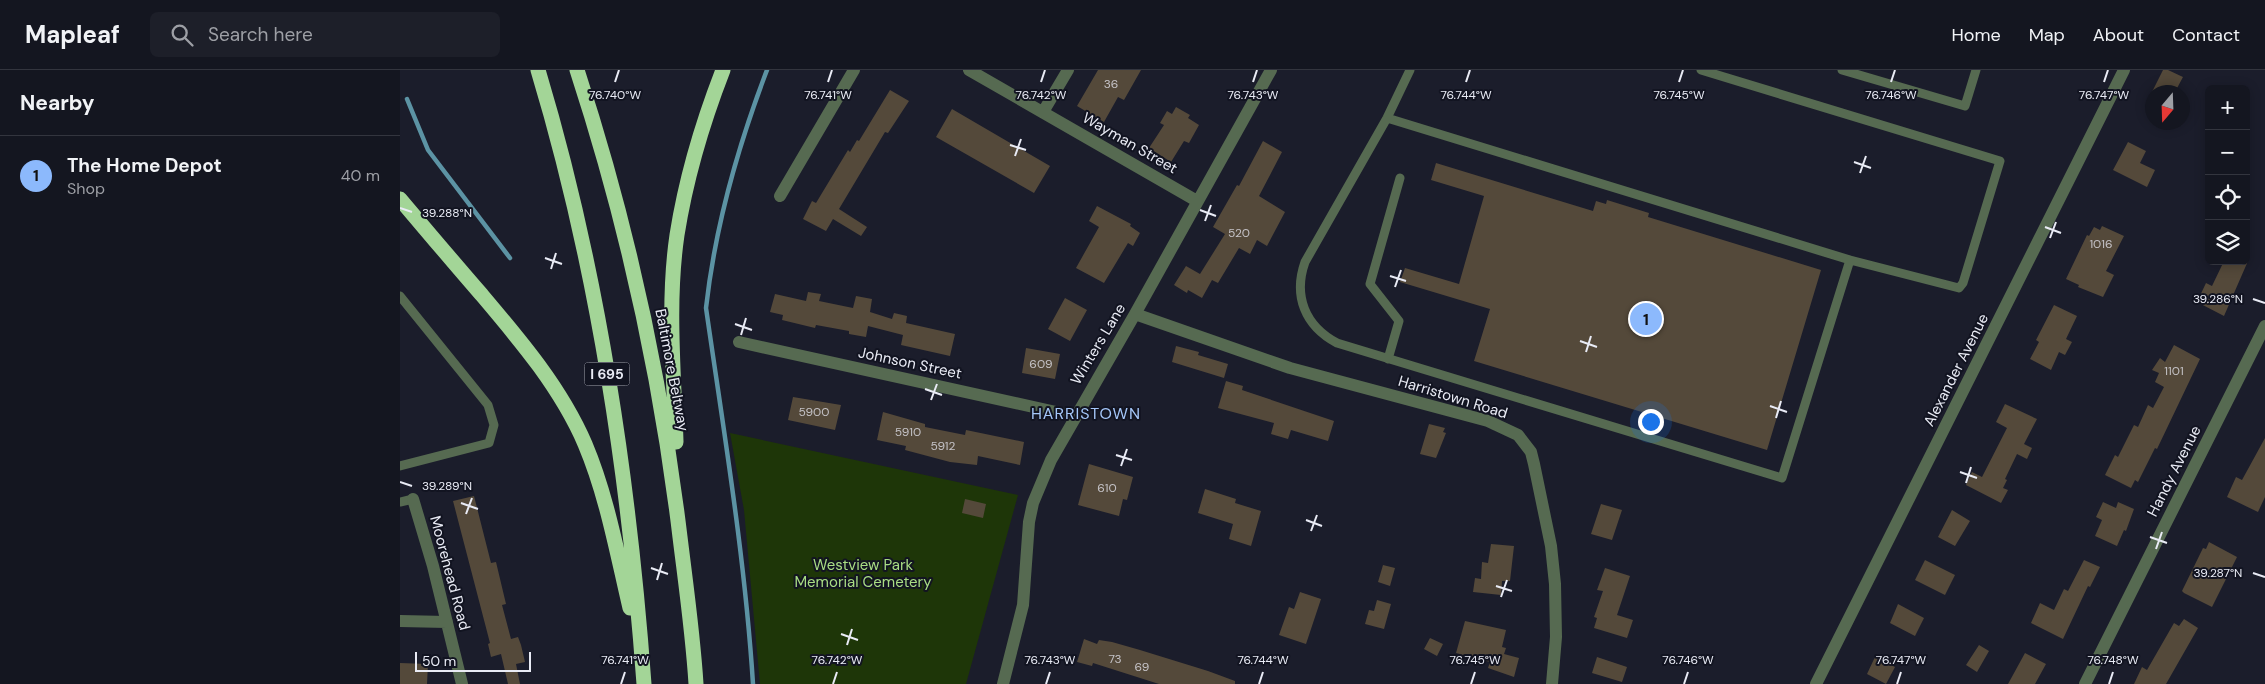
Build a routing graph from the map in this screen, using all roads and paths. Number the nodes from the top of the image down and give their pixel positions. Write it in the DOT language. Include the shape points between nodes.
graph roads {
  1 [pos="538,70"];
  2 [pos="576,70"];
  3 [pos="723,70"];
  4 [pos="854,70"];
  5 [pos="968,70"];
  6 [pos="1068,70"];
  7 [pos="1271,70"];
  8 [pos="1410,70"];
  9 [pos="1701,70"];
  10 [pos="1842,70"];
  11 [pos="1976,70"];
  12 [pos="2124,70"];
  13 [pos="1043,112"];
  14 [pos="1386,118"];
  15 [pos="1400,178"];
  16 [pos="780,196"];
  17 [pos="400,199"];
  18 [pos="1197,201"];
  19 [pos="1850,260"];
  20 [pos="400,296"];
  21 [pos="1135,314"];
  22 [pos="2265,326"];
  23 [pos="739,342"];
  24 [pos="1388,359"];
  25 [pos="1074,416"];
  26 [pos="400,466"];
  27 [pos="413,499"];
  28 [pos="400,502"];
  29 [pos="678,516"];
  30 [pos="400,621"];
  31 [pos="447,622"];
  32 [pos="642,664"];
  33 [pos="462,684"];
  34 [pos="644,684"];
  35 [pos="696,684"];
  36 [pos="1003,684"];
  37 [pos="1552,684"];
  38 [pos="1816,684"];
  39 [pos="2085,684"];
  1 -- 32 [label="highway, I 695" via="578,216 599,328 630,521"];
  2 -- 29 [label="highway, Baltimore Beltway" via="617,203 646,321"];
  3 -- 29 [label="highway" via="695,152 677,236 673,324"];
  4 -- 16 [label="street"];
  5 -- 13 [label="street, Wayman Street"];
  6 -- 13 [label="street"];
  7 -- 18 [label="street, Winters Lane"];
  8 -- 14 [label="lane"];
  9 -- 19 [label="lane" via="2000,161 1959,288"];
  10 -- 11 [label="lane" via="1965,106"];
  12 -- 38 [label="street, Alexander Avenue"];
  13 -- 18 [label="street, Wayman Street"];
  14 -- 19 [label="lane"];
  14 -- 24 [label="lane" via="1305,262 1299,290 1309,319 1327,338"];
  15 -- 24 [label="lane" via="1370,284 1399,321"];
  17 -- 32 [label="highway" via="535,360 584,443 614,538"];
  18 -- 21 [label="street, Winters Lane"];
  19 -- 24 [label="lane" via="1782,478"];
  20 -- 26 [label="lane" via="488,406 494,425 489,443"];
  21 -- 25 [label="street, Winters Lane"];
  21 -- 37 [label="street, Harristown Road" via="1290,368 1488,422 1518,435 1531,452 1551,546 1556,628"];
  22 -- 39 [label="street, Handy Avenue"];
  23 -- 25 [label="street, Johnson Street"];
  25 -- 36 [label="street, Winters Lane" via="1033,504 1026,542 1023,605"];
  27 -- 28 [label="lane"];
  27 -- 31 [label="street, Moorehead Road"];
  29 -- 35 [label="highway, Baltimore Beltway"];
  30 -- 31 [label="street"];
  31 -- 33 [label="street, Moorehead Road"];
  32 -- 34 [label="highway, I 695"];
}
